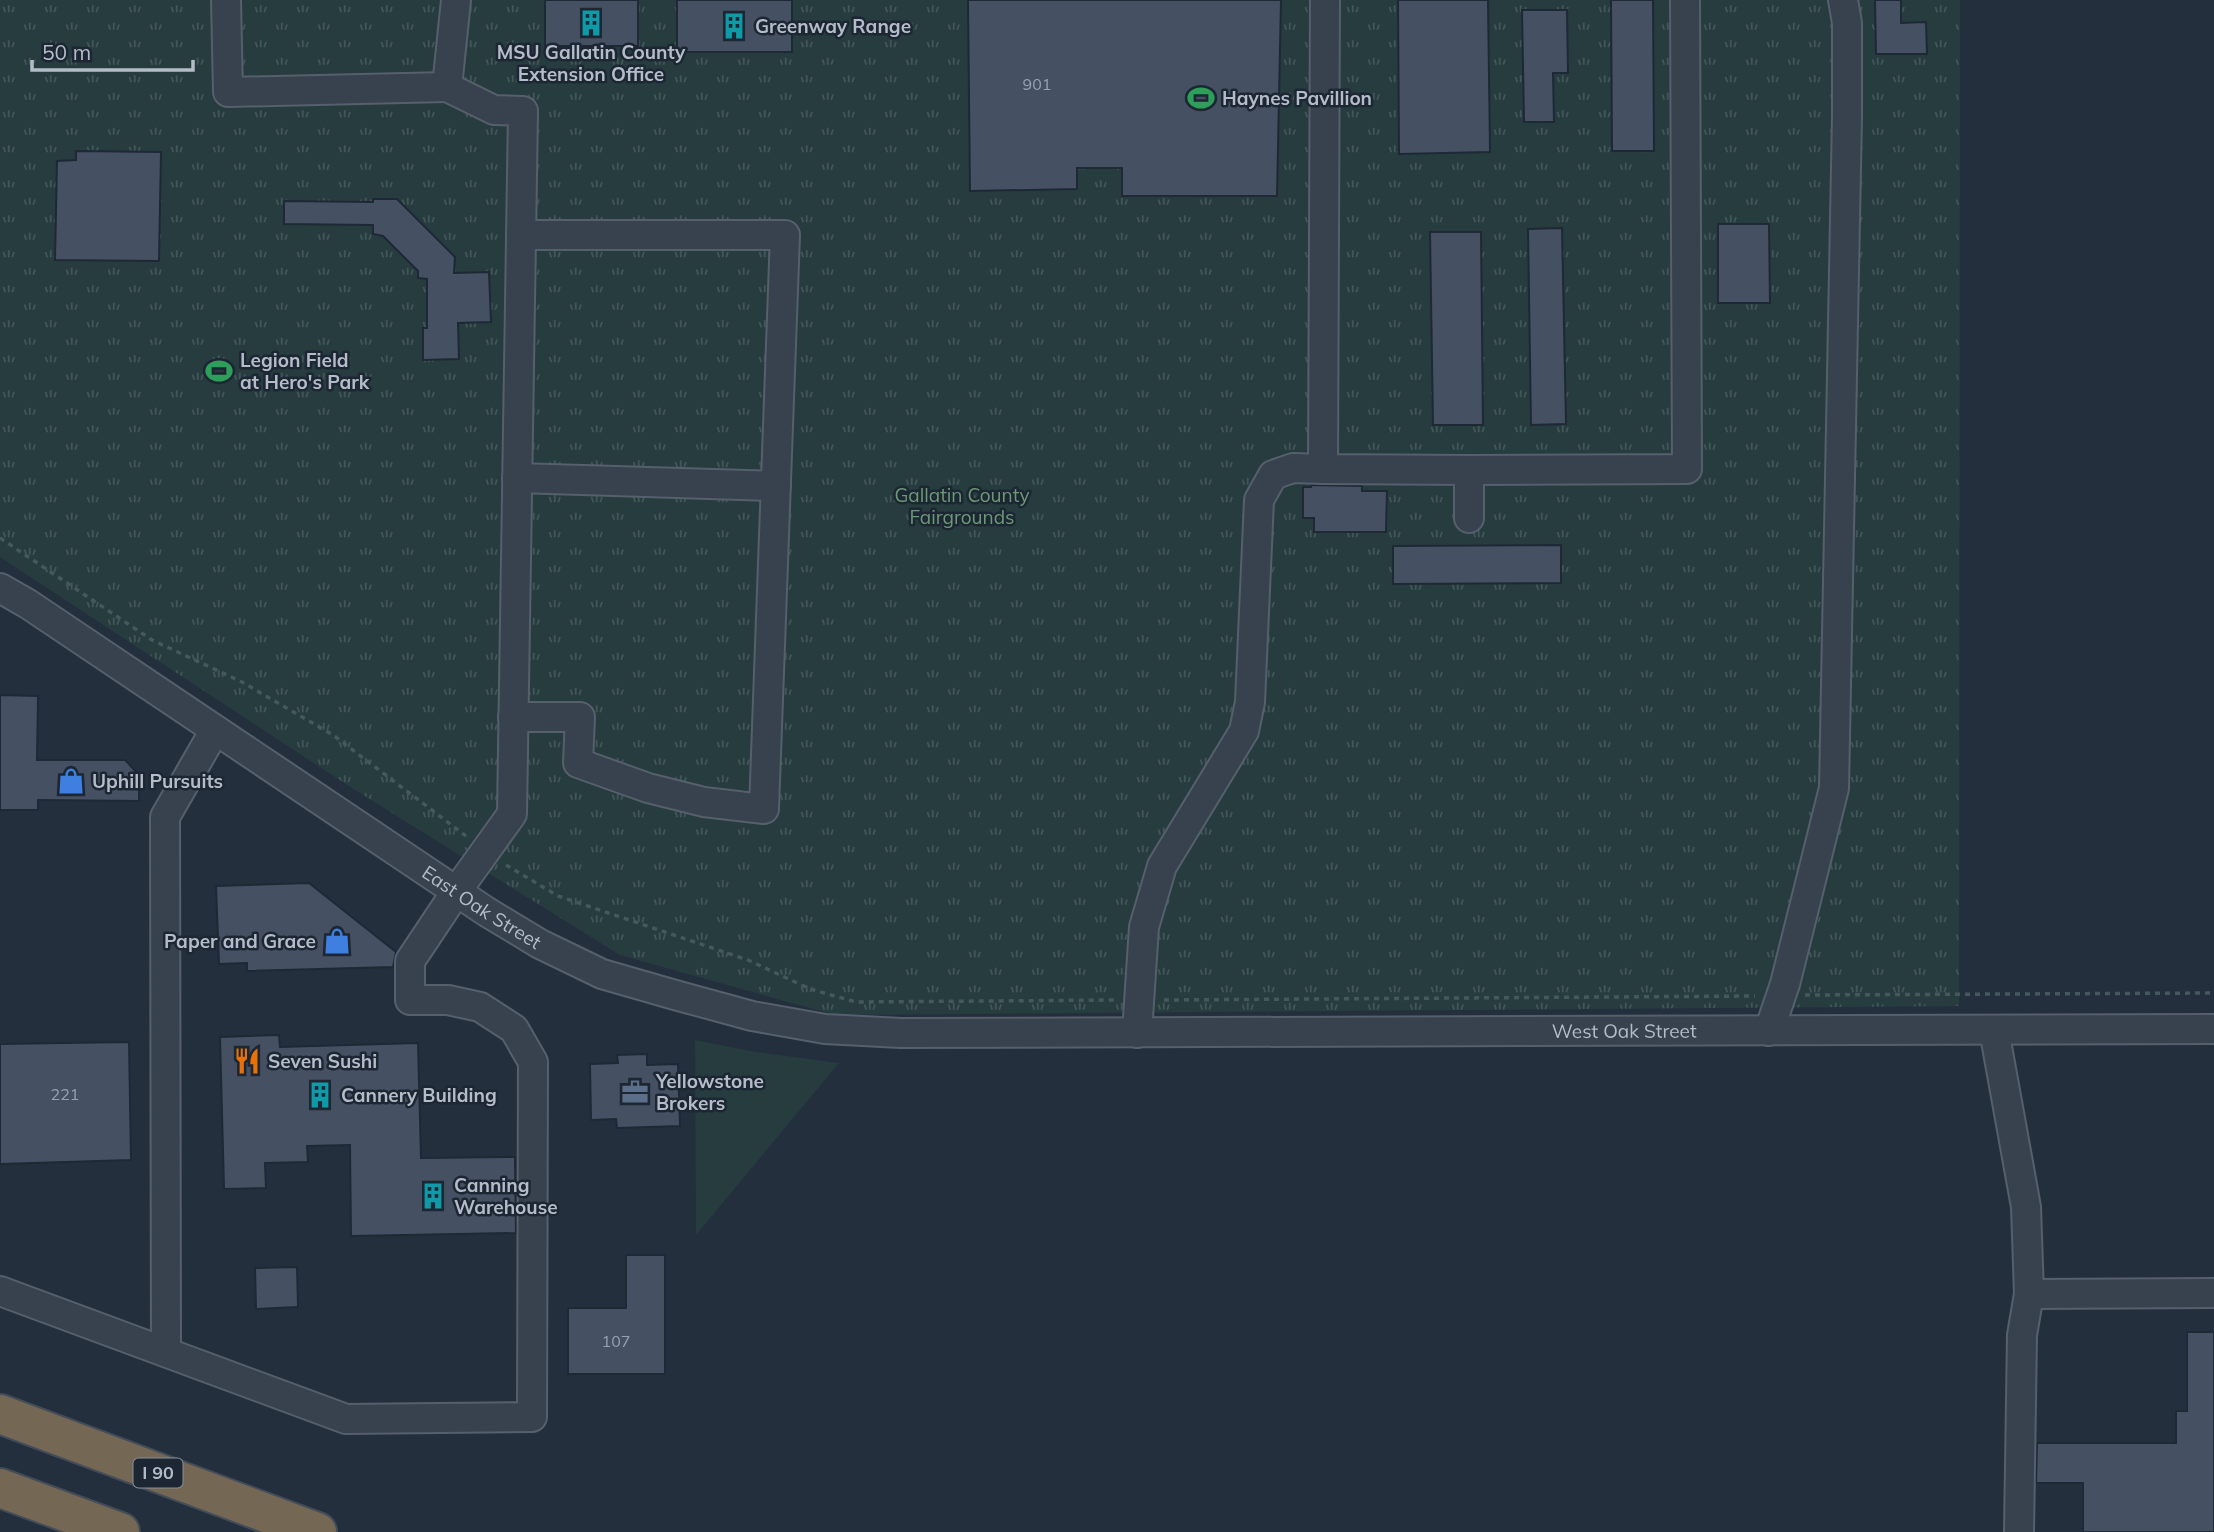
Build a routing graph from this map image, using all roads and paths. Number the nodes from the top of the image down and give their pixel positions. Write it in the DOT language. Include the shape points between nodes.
graph roads {
  1 [pos="226,0"];
  2 [pos="456,0"];
  3 [pos="1325,0"];
  4 [pos="1685,0"];
  5 [pos="1843,0"];
  6 [pos="447,87"];
  7 [pos="521,235"];
  8 [pos="1323,469"];
  9 [pos="1469,470"];
  10 [pos="517,478"];
  11 [pos="776,486"];
  12 [pos="1469,518"];
  13 [pos="0,538"];
  14 [pos="0,588"];
  15 [pos="513,717"];
  16 [pos="215,730"];
  17 [pos="484,852"];
  18 [pos="456,892"];
  19 [pos="2214,993"];
  20 [pos="1781,995"];
  21 [pos="1140,1000"];
  22 [pos="2214,1028"];
  23 [pos="1994,1030"];
  24 [pos="1769,1031"];
  25 [pos="1034,1034"];
  26 [pos="1137,1034"];
  27 [pos="0,1291"];
  28 [pos="2214,1293"];
  29 [pos="2029,1294"];
  30 [pos="166,1352"];
  31 [pos="0,1414"];
  32 [pos="0,1488"];
  33 [pos="120,1532"];
  34 [pos="317,1532"];
  35 [pos="2019,1532"];
  1 -- 6 [label="street" via="228,92"];
  2 -- 6 [label="street"];
  3 -- 8 [label="street"];
  4 -- 9 [label="street" via="1687,469"];
  5 -- 20 [label="street" via="1847,116 1834,788"];
  6 -- 7 [label="street" via="494,110 523,111"];
  7 -- 10 [label="street"];
  7 -- 11 [label="street" via="785,235"];
  8 -- 9 [label="street"];
  8 -- 21 [label="street" via="1293,468 1273,475 1259,500 1250,702 1244,731 1162,866 1144,927"];
  9 -- 12 [label="street"];
  10 -- 11 [label="street"];
  10 -- 15 [label="street"];
  11 -- 15 [label="street" via="764,809 704,802 579,763 580,717"];
  13 -- 17 [label="path" via="152,640 242,682 333,735"];
  14 -- 16 [label="street, East Oak Street"];
  15 -- 17 [label="street" via="512,814"];
  16 -- 18 [label="street, East Oak Street"];
  16 -- 30 [label="street" via="165,817"];
  17 -- 18 [label="street"];
  17 -- 21 [label="path" via="558,895 856,1002"];
  18 -- 25 [label="street, East Oak Street" via="540,944 602,974 752,1016 825,1029"];
  18 -- 30 [label="street" via="410,961 410,1000 448,1000 480,1007 514,1029 533,1062 532,1417 346,1419"];
  19 -- 20 [label="path"];
  20 -- 21 [label="path"];
  20 -- 24 [label="street"];
  21 -- 26 [label="street"];
  22 -- 23 [label="street, West Oak Street"];
  23 -- 24 [label="street, West Oak Street"];
  23 -- 29 [label="street" via="2026,1207"];
  24 -- 26 [label="street, West Oak Street"];
  25 -- 26 [label="street, West Oak Street"];
  27 -- 30 [label="street"];
  28 -- 29 [label="street"];
  29 -- 35 [label="street" via="2022,1335"];
  31 -- 34 [label="highway, I 90"];
  32 -- 33 [label="highway"];
}
